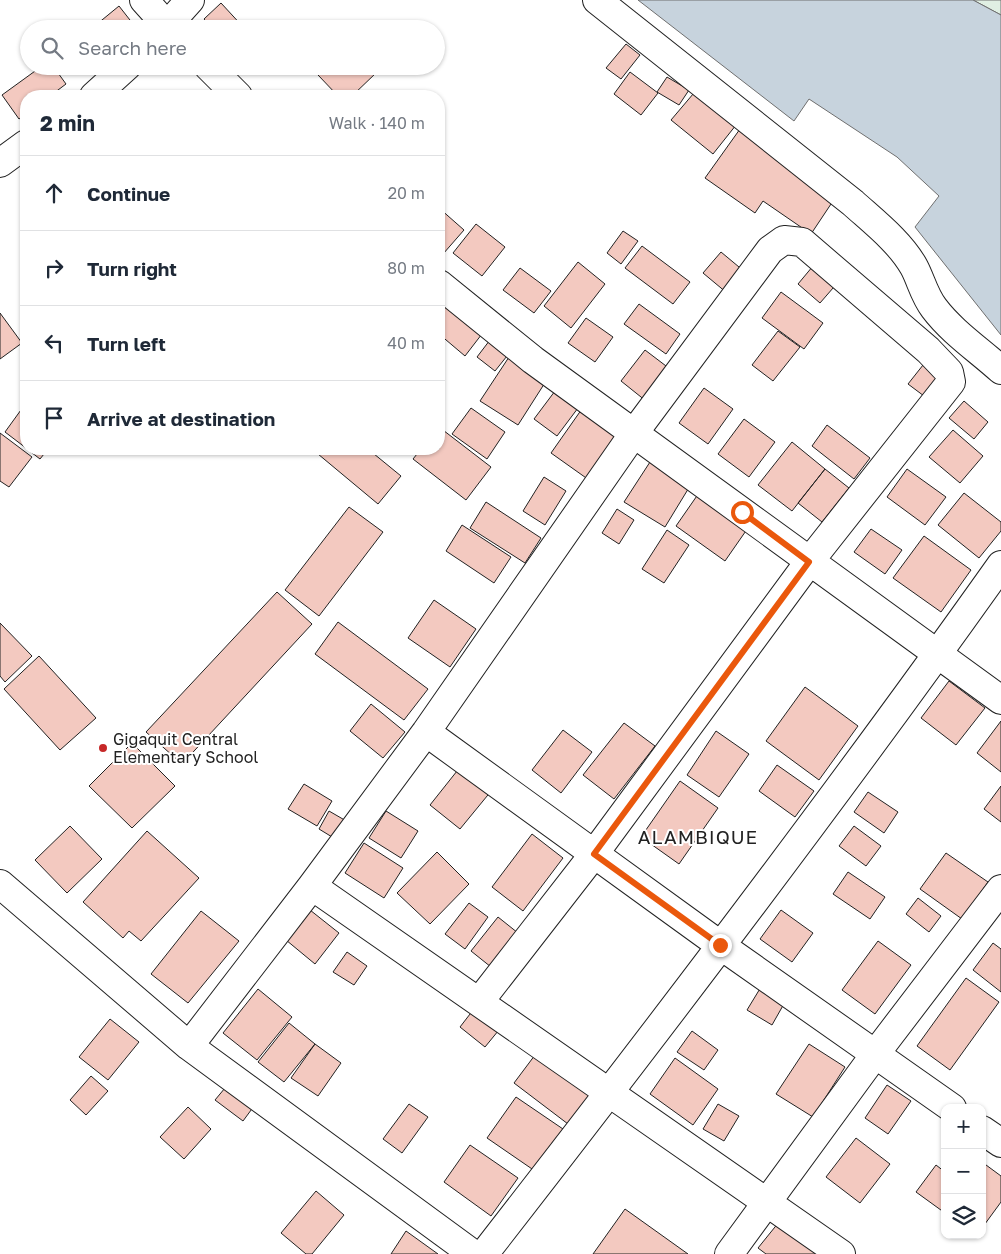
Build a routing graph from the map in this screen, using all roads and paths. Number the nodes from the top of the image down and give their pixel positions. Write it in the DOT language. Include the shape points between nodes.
graph roads {
  1 [pos="144,0"];
  2 [pos="190,0"];
  3 [pos="597,0"];
  4 [pos="160,20"];
  5 [pos="174,20"];
  6 [pos="117,75"];
  7 [pos="217,75"];
  8 [pos="101,90"];
  9 [pos="232,90"];
  10 [pos="20,148"];
  11 [pos="0,163"];
  12 [pos="445,289"];
  13 [pos="1001,370"];
  14 [pos="634,433"];
  15 [pos="809,562"];
  16 [pos="1001,565"];
  17 [pos="938,654"];
  18 [pos="1001,700"];
  19 [pos="426,732"];
  20 [pos="594,854"];
  21 [pos="0,884"];
  22 [pos="312,886"];
  23 [pos="1001,889"];
  24 [pos="720,945"];
  25 [pos="479,1002"];
  26 [pos="189,1046"];
  27 [pos="876,1053"];
  28 [pos="609,1093"];
  29 [pos="946,1104"];
  30 [pos="986,1133"];
  31 [pos="1001,1143"];
  32 [pos="768,1202"];
  33 [pos="473,1254"];
  34 [pos="484,1254"];
  35 [pos="729,1254"];
  36 [pos="842,1254"];
  1 -- 4 [label="street"];
  2 -- 5 [label="street"];
  3 -- 13 [label="street" via="884,231 914,266 925,294 940,314"];
  6 -- 8 [label="street"];
  7 -- 9 [label="street"];
  10 -- 11 [label="street"];
  12 -- 14 [label="street" via="533,360"];
  14 -- 15 [label="street"];
  14 -- 15 [label="street" via="770,250 784,240 802,242 928,350 951,378 948,387"];
  14 -- 19 [label="street"];
  15 -- 17 [label="street"];
  15 -- 20 [label="street"];
  16 -- 17 [label="street"];
  17 -- 18 [label="street"];
  17 -- 24 [label="street"];
  19 -- 20 [label="street"];
  19 -- 22 [label="street"];
  20 -- 24 [label="street"];
  20 -- 25 [label="street"];
  21 -- 26 [label="street"];
  22 -- 25 [label="street"];
  22 -- 26 [label="street"];
  23 -- 27 [label="street"];
  24 -- 27 [label="street"];
  24 -- 28 [label="street"];
  25 -- 28 [label="street"];
  26 -- 33 [label="street"];
  27 -- 29 [label="street"];
  27 -- 32 [label="street"];
  28 -- 32 [label="street"];
  28 -- 34 [label="street"];
  30 -- 31 [label="street"];
  32 -- 35 [label="street"];
  32 -- 36 [label="street"];
}
